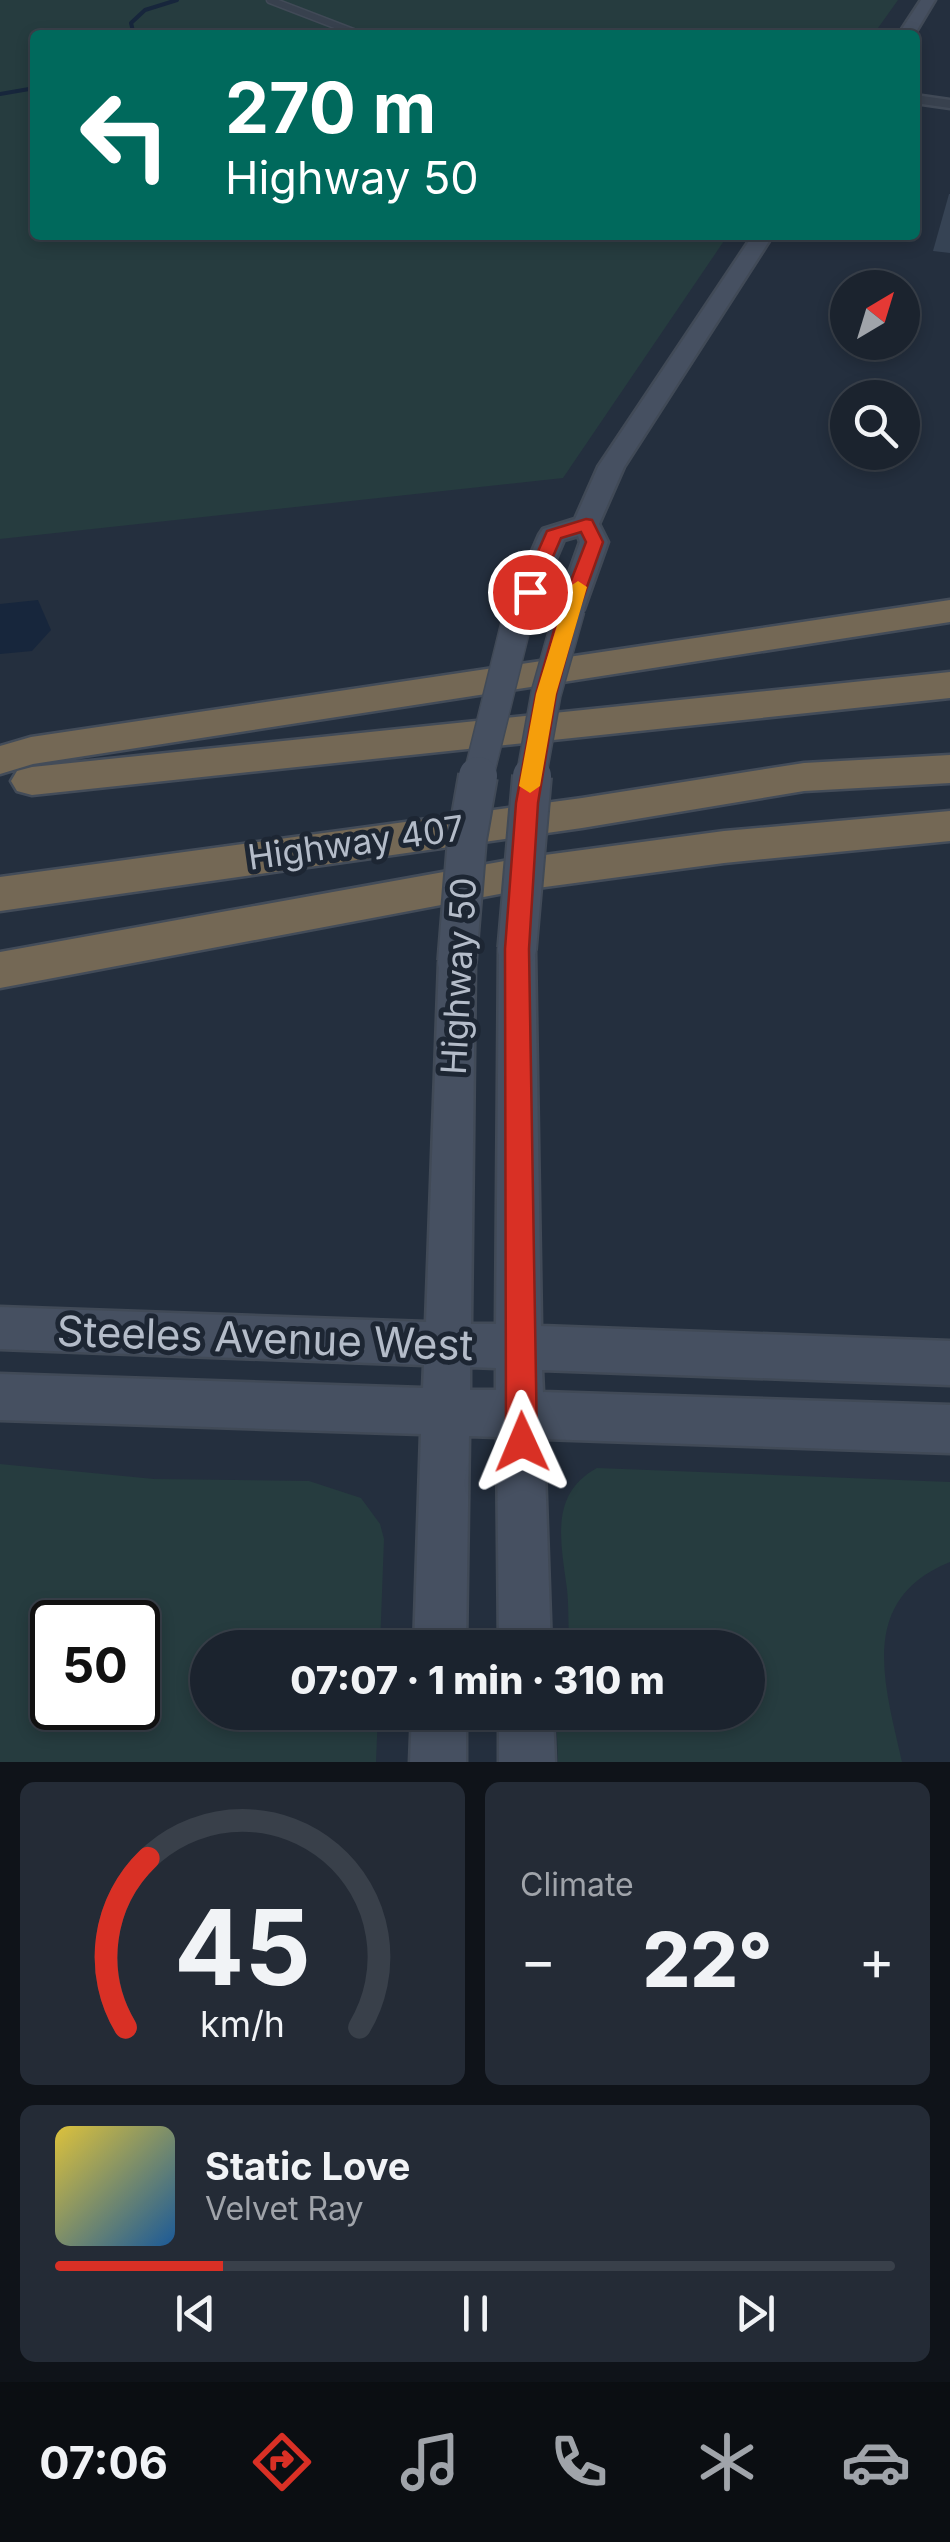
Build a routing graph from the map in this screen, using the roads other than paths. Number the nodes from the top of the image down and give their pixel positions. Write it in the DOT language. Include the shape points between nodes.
graph roads {
  1 [pos="270,0"];
  2 [pos="928,0"];
  3 [pos="348,30"];
  4 [pos="909,30"];
  5 [pos="920,97"];
  6 [pos="950,101"];
  7 [pos="760,240"];
  8 [pos="586,524"];
  9 [pos="950,611"];
  10 [pos="950,684"];
  11 [pos="0,760"];
  12 [pos="950,769"];
  13 [pos="0,784"];
  14 [pos="950,826"];
  15 [pos="0,894"];
  16 [pos="0,970"];
  17 [pos="0,1328"];
  18 [pos="446,1344"];
  19 [pos="520,1347"];
  20 [pos="950,1364"];
  21 [pos="0,1397"];
  22 [pos="445,1412"];
  23 [pos="521,1414"];
  24 [pos="950,1429"];
  25 [pos="440,1630"];
  26 [pos="525,1630"];
  27 [pos="439,1730"];
  28 [pos="526,1730"];
  29 [pos="438,1762"];
  30 [pos="527,1762"];
  1 -- 3 [label="lane"];
  2 -- 4 [label="main road"];
  5 -- 6 [label="street"];
  7 -- 8 [label="main road, Highway 50" via="611,467"];
  8 -- 18 [label="main road, Highway 50, bridge" via="553,535 518,620 485,738 467,839"];
  8 -- 19 [label="main road, Highway 50, bridge" via="594,542 546,694 527,803 517,949"];
  9 -- 11 [label="highway"];
  10 -- 13 [label="highway"];
  12 -- 15 [label="highway, Highway 407" via="804,777"];
  14 -- 16 [label="highway" via="591,864"];
  17 -- 18 [label="main road, Steeles Avenue West"];
  18 -- 19 [label="main road, Steeles Avenue West"];
  18 -- 22 [label="main road, Highway 50"];
  19 -- 20 [label="main road, Steeles Avenue West"];
  19 -- 23 [label="main road, Highway 50"];
  21 -- 22 [label="main road, Steeles Avenue West"];
  22 -- 23 [label="main road, Steeles Avenue West"];
  22 -- 25 [label="main road, Highway 50"];
  23 -- 24 [label="main road, Steeles Avenue West"];
  23 -- 26 [label="main road, Highway 50"];
  27 -- 29 [label="main road"];
  28 -- 30 [label="main road"];
}
